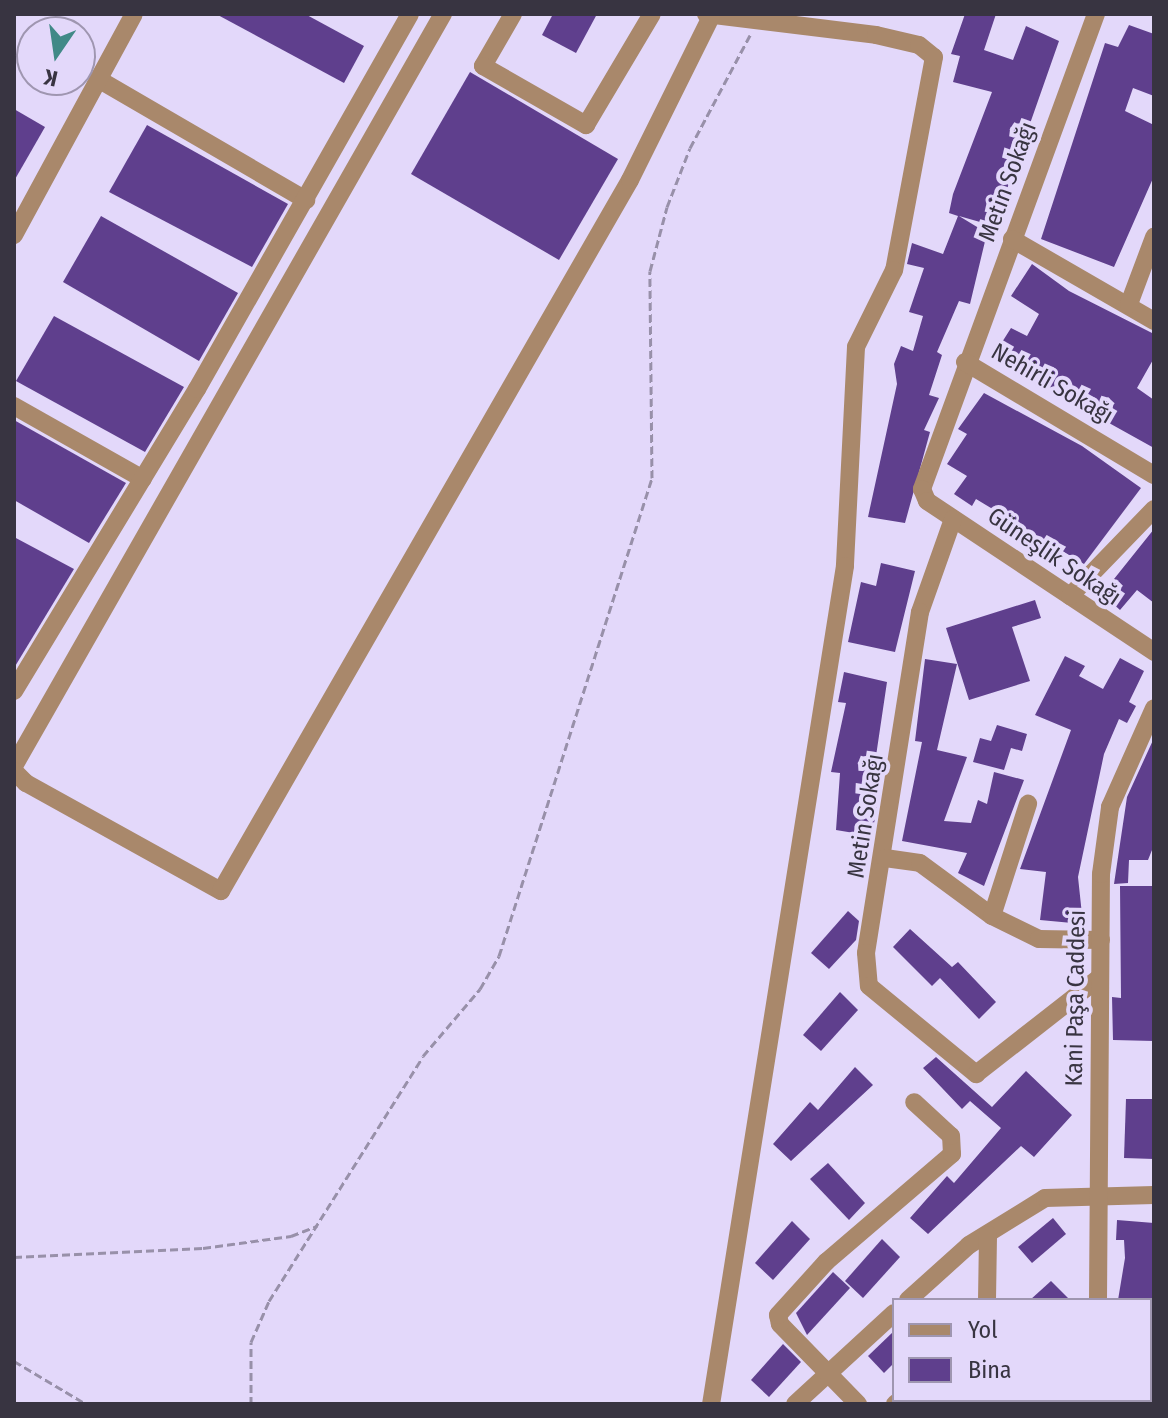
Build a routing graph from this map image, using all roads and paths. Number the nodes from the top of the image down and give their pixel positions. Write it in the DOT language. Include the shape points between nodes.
graph roads {
  1 [pos="134,14"];
  2 [pos="410,14"];
  3 [pos="443,14"];
  4 [pos="513,14"];
  5 [pos="652,14"];
  6 [pos="1096,14"];
  7 [pos="708,15"];
  8 [pos="756,21"];
  9 [pos="98,79"];
  10 [pos="306,200"];
  11 [pos="14,235"];
  12 [pos="1154,237"];
  13 [pos="1012,239"];
  14 [pos="1129,304"];
  15 [pos="1154,321"];
  16 [pos="965,362"];
  17 [pos="14,406"];
  18 [pos="1154,475"];
  19 [pos="143,479"];
  20 [pos="927,501"];
  21 [pos="1154,509"];
  22 [pos="953,519"];
  23 [pos="1070,596"];
  24 [pos="1154,652"];
  25 [pos="14,691"];
  26 [pos="1154,708"];
  27 [pos="14,768"];
  28 [pos="1028,804"];
  29 [pos="885,858"];
  30 [pos="992,916"];
  31 [pos="1101,940"];
  32 [pos="1100,977"];
  33 [pos="914,1102"];
  34 [pos="1098,1195"];
  35 [pos="1154,1195"];
  36 [pos="317,1226"];
  37 [pos="988,1235"];
  38 [pos="14,1257"];
  39 [pos="910,1298"];
  40 [pos="987,1298"];
  41 [pos="1098,1298"];
  42 [pos="892,1315"];
  43 [pos="14,1361"];
  44 [pos="828,1372"];
  45 [pos="86,1404"];
  46 [pos="251,1404"];
  47 [pos="711,1404"];
  48 [pos="795,1404"];
  49 [pos="858,1404"];
  1 -- 9 [label="street"];
  2 -- 10 [label="street"];
  3 -- 27 [label="street"];
  4 -- 5 [label="street" via="483,66 586,125"];
  6 -- 13 [label="street, Metin Sokağı"];
  7 -- 8 [label="street"];
  7 -- 27 [label="street" via="623,194 221,891"];
  8 -- 36 [label="path" via="667,207 650,271 646,354 652,478 504,942 480,989 423,1056"];
  8 -- 47 [label="street" via="876,35 919,45 934,57 894,270 856,347 845,566"];
  9 -- 10 [label="street"];
  9 -- 11 [label="street"];
  10 -- 19 [label="street"];
  12 -- 14 [label="street"];
  13 -- 14 [label="street"];
  13 -- 16 [label="street, Metin Sokağı"];
  14 -- 15 [label="street"];
  16 -- 18 [label="street, Nehirli Sokağı"];
  16 -- 20 [label="street, Metin Sokağı" via="922,476"];
  17 -- 19 [label="street"];
  19 -- 25 [label="street"];
  20 -- 22 [label="street, Güneşlik Sokağı"];
  21 -- 23 [label="street"];
  22 -- 23 [label="street, Güneşlik Sokağı"];
  22 -- 29 [label="street, Metin Sokağı" via="920,612"];
  23 -- 24 [label="street, Güneşlik Sokağı"];
  26 -- 31 [label="street, Kani Paşa Caddesi" via="1110,807"];
  28 -- 30 [label="street"];
  29 -- 30 [label="street" via="920,863"];
  29 -- 32 [label="street, Metin Sokağı" via="866,953 869,986 976,1074"];
  30 -- 31 [label="street" via="1039,939"];
  31 -- 32 [label="street, Kani Paşa Caddesi"];
  32 -- 34 [label="street, Kani Paşa Caddesi"];
  33 -- 44 [label="street" via="951,1136 952,1154 826,1262 778,1315 780,1324"];
  34 -- 35 [label="street"];
  34 -- 37 [label="street" via="1045,1198 1011,1214"];
  34 -- 41 [label="street, Kani Paşa Caddesi"];
  36 -- 38 [label="path" via="291,1236 203,1248"];
  36 -- 46 [label="path" via="251,1342"];
  37 -- 39 [label="street"];
  37 -- 40 [label="street"];
  42 -- 44 [label="street"];
  43 -- 45 [label="path"];
  44 -- 48 [label="street"];
  44 -- 49 [label="street"];
}
